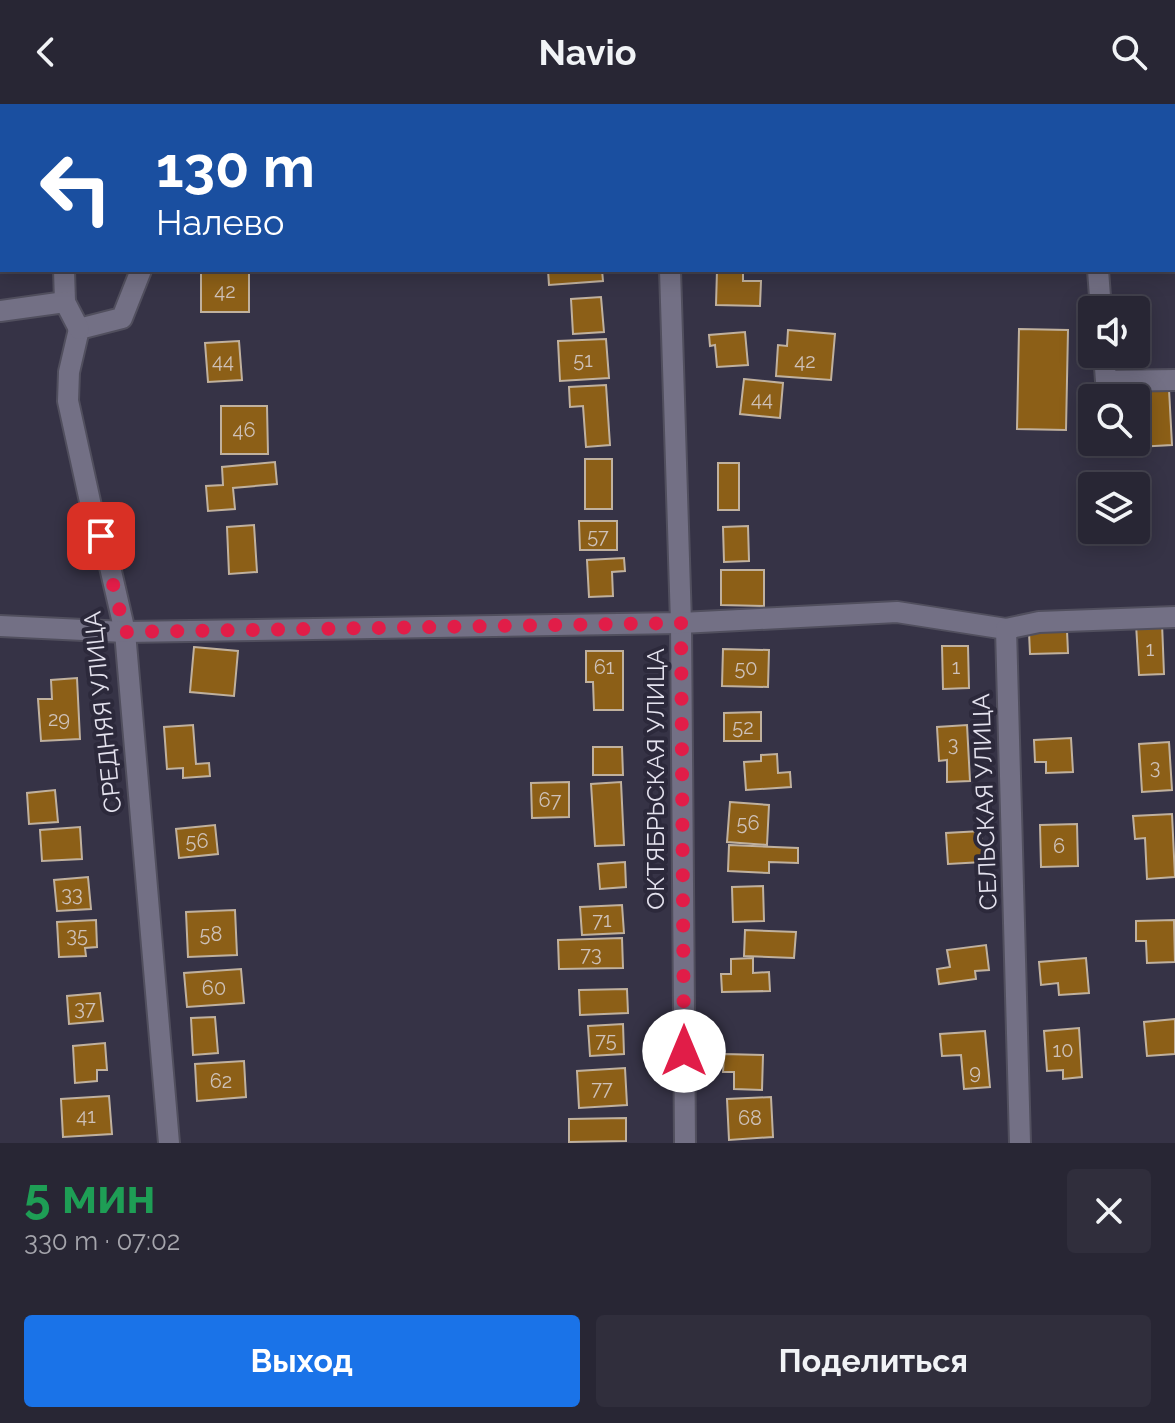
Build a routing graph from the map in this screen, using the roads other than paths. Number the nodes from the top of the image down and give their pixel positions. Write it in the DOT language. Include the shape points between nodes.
graph roads {
  1 [pos="64,272"];
  2 [pos="140,272"];
  3 [pos="670,272"];
  4 [pos="1098,272"];
  5 [pos="1100,296"];
  6 [pos="65,302"];
  7 [pos="0,311"];
  8 [pos="79,329"];
  9 [pos="1105,368"];
  10 [pos="1175,380"];
  11 [pos="1175,617"];
  12 [pos="681,623"];
  13 [pos="0,626"];
  14 [pos="1006,629"];
  15 [pos="125,632"];
  16 [pos="169,1143"];
  17 [pos="685,1143"];
  18 [pos="1020,1143"];
  1 -- 6 [label="street"];
  2 -- 8 [label="street" via="122,318"];
  3 -- 12 [label="street, ОКТЯБРЬСКАЯ УЛИЦА"];
  4 -- 5 [label="street"];
  6 -- 7 [label="street"];
  6 -- 8 [label="street"];
  8 -- 15 [label="street, СРЕДНЯЯ УЛИЦА" via="68,401"];
  9 -- 10 [label="street" via="1106,381"];
  11 -- 14 [label="street" via="1039,622"];
  12 -- 14 [label="street" via="897,612"];
  12 -- 15 [label="street"];
  12 -- 17 [label="street, ОКТЯБРЬСКАЯ УЛИЦА"];
  13 -- 15 [label="street"];
  14 -- 18 [label="street, СЕЛЬСКАЯ УЛИЦА"];
  15 -- 16 [label="street, СРЕДНЯЯ УЛИЦА"];
}
